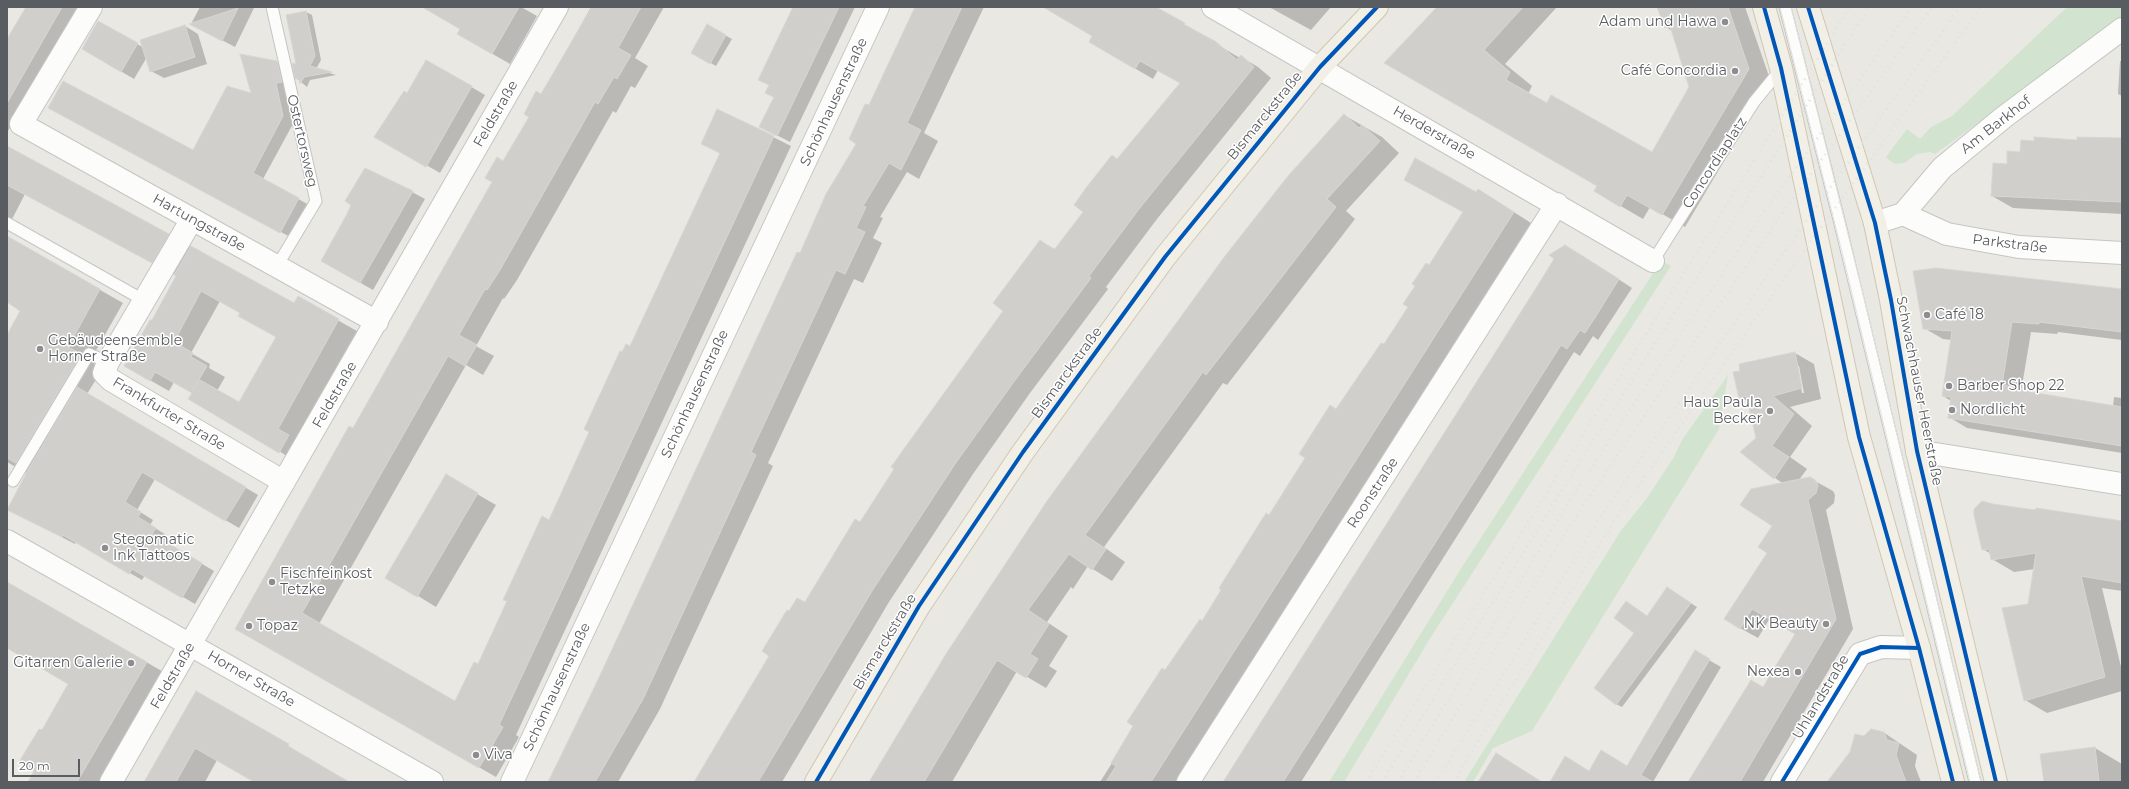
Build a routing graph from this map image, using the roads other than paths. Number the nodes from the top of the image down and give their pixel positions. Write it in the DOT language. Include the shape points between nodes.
graph roads {
  1 [pos="91,7"];
  2 [pos="272,7"];
  3 [pos="557,7"];
  4 [pos="878,7"];
  5 [pos="1213,7"];
  6 [pos="1377,7"];
  7 [pos="1764,7"];
  8 [pos="1785,7"];
  9 [pos="1808,7"];
  10 [pos="2122,29"];
  11 [pos="1320,67"];
  12 [pos="1781,68"];
  13 [pos="1557,204"];
  14 [pos="1903,214"];
  15 [pos="192,219"];
  16 [pos="7,223"];
  17 [pos="1875,223"];
  18 [pos="2122,253"];
  19 [pos="1653,261"];
  20 [pos="277,266"];
  21 [pos="145,301"];
  22 [pos="377,322"];
  23 [pos="108,362"];
  24 [pos="1917,450"];
  25 [pos="284,482"];
  26 [pos="9,483"];
  27 [pos="2122,484"];
  28 [pos="7,541"];
  29 [pos="191,645"];
  30 [pos="1919,648"];
  31 [pos="111,782"];
  32 [pos="432,782"];
  33 [pos="512,782"];
  34 [pos="816,782"];
  35 [pos="1188,782"];
  36 [pos="1782,782"];
  37 [pos="1953,782"];
  38 [pos="1975,782"];
  39 [pos="1996,782"];
  1 -- 15 [label="street, Hartungstraße" via="21,124"];
  2 -- 20 [label="lane, Ostertorsweg" via="316,201"];
  3 -- 22 [label="street, Feldstraße"];
  4 -- 33 [label="street, Schönhausenstraße"];
  5 -- 11 [label="street, Herderstraße"];
  6 -- 11 [label="main road, Bismarckstraße"];
  7 -- 12 [label="main road"];
  8 -- 38 [label="lane"];
  9 -- 17 [label="main road, Schwachhauser Heerstraße"];
  10 -- 14 [label="street, Am Barkhof" via="2004,117 1942,168"];
  11 -- 13 [label="street, Herderstraße"];
  11 -- 34 [label="main road, Bismarckstraße" via="1165,257 1023,452 919,606"];
  12 -- 19 [label="lane, Concordiaplatz" via="1754,102"];
  12 -- 30 [label="main road" via="1859,438"];
  13 -- 19 [label="street, Herderstraße"];
  13 -- 35 [label="street, Roonstraße"];
  14 -- 17 [label="street"];
  14 -- 18 [label="street, Parkstraße" via="1947,234 2019,247"];
  15 -- 20 [label="street, Hartungstraße"];
  15 -- 21 [label="street, Frankfurter Straße"];
  16 -- 21 [label="lane"];
  17 -- 24 [label="main road, Schwachhauser Heerstraße"];
  20 -- 22 [label="street, Hartungstraße"];
  21 -- 23 [label="street, Frankfurter Straße"];
  22 -- 25 [label="street, Feldstraße"];
  23 -- 25 [label="street, Frankfurter Straße" via="104,373 111,380"];
  23 -- 26 [label="lane" via="89,354 53,417"];
  24 -- 27 [label="street"];
  24 -- 39 [label="main road, Schwachhauser Heerstraße"];
  25 -- 29 [label="street, Feldstraße"];
  28 -- 29 [label="street, Horner Straße"];
  29 -- 31 [label="street, Feldstraße"];
  29 -- 32 [label="street, Horner Straße"];
  30 -- 36 [label="street, Uhlandstraße" via="1881,647 1860,654"];
  30 -- 37 [label="main road"];
}
